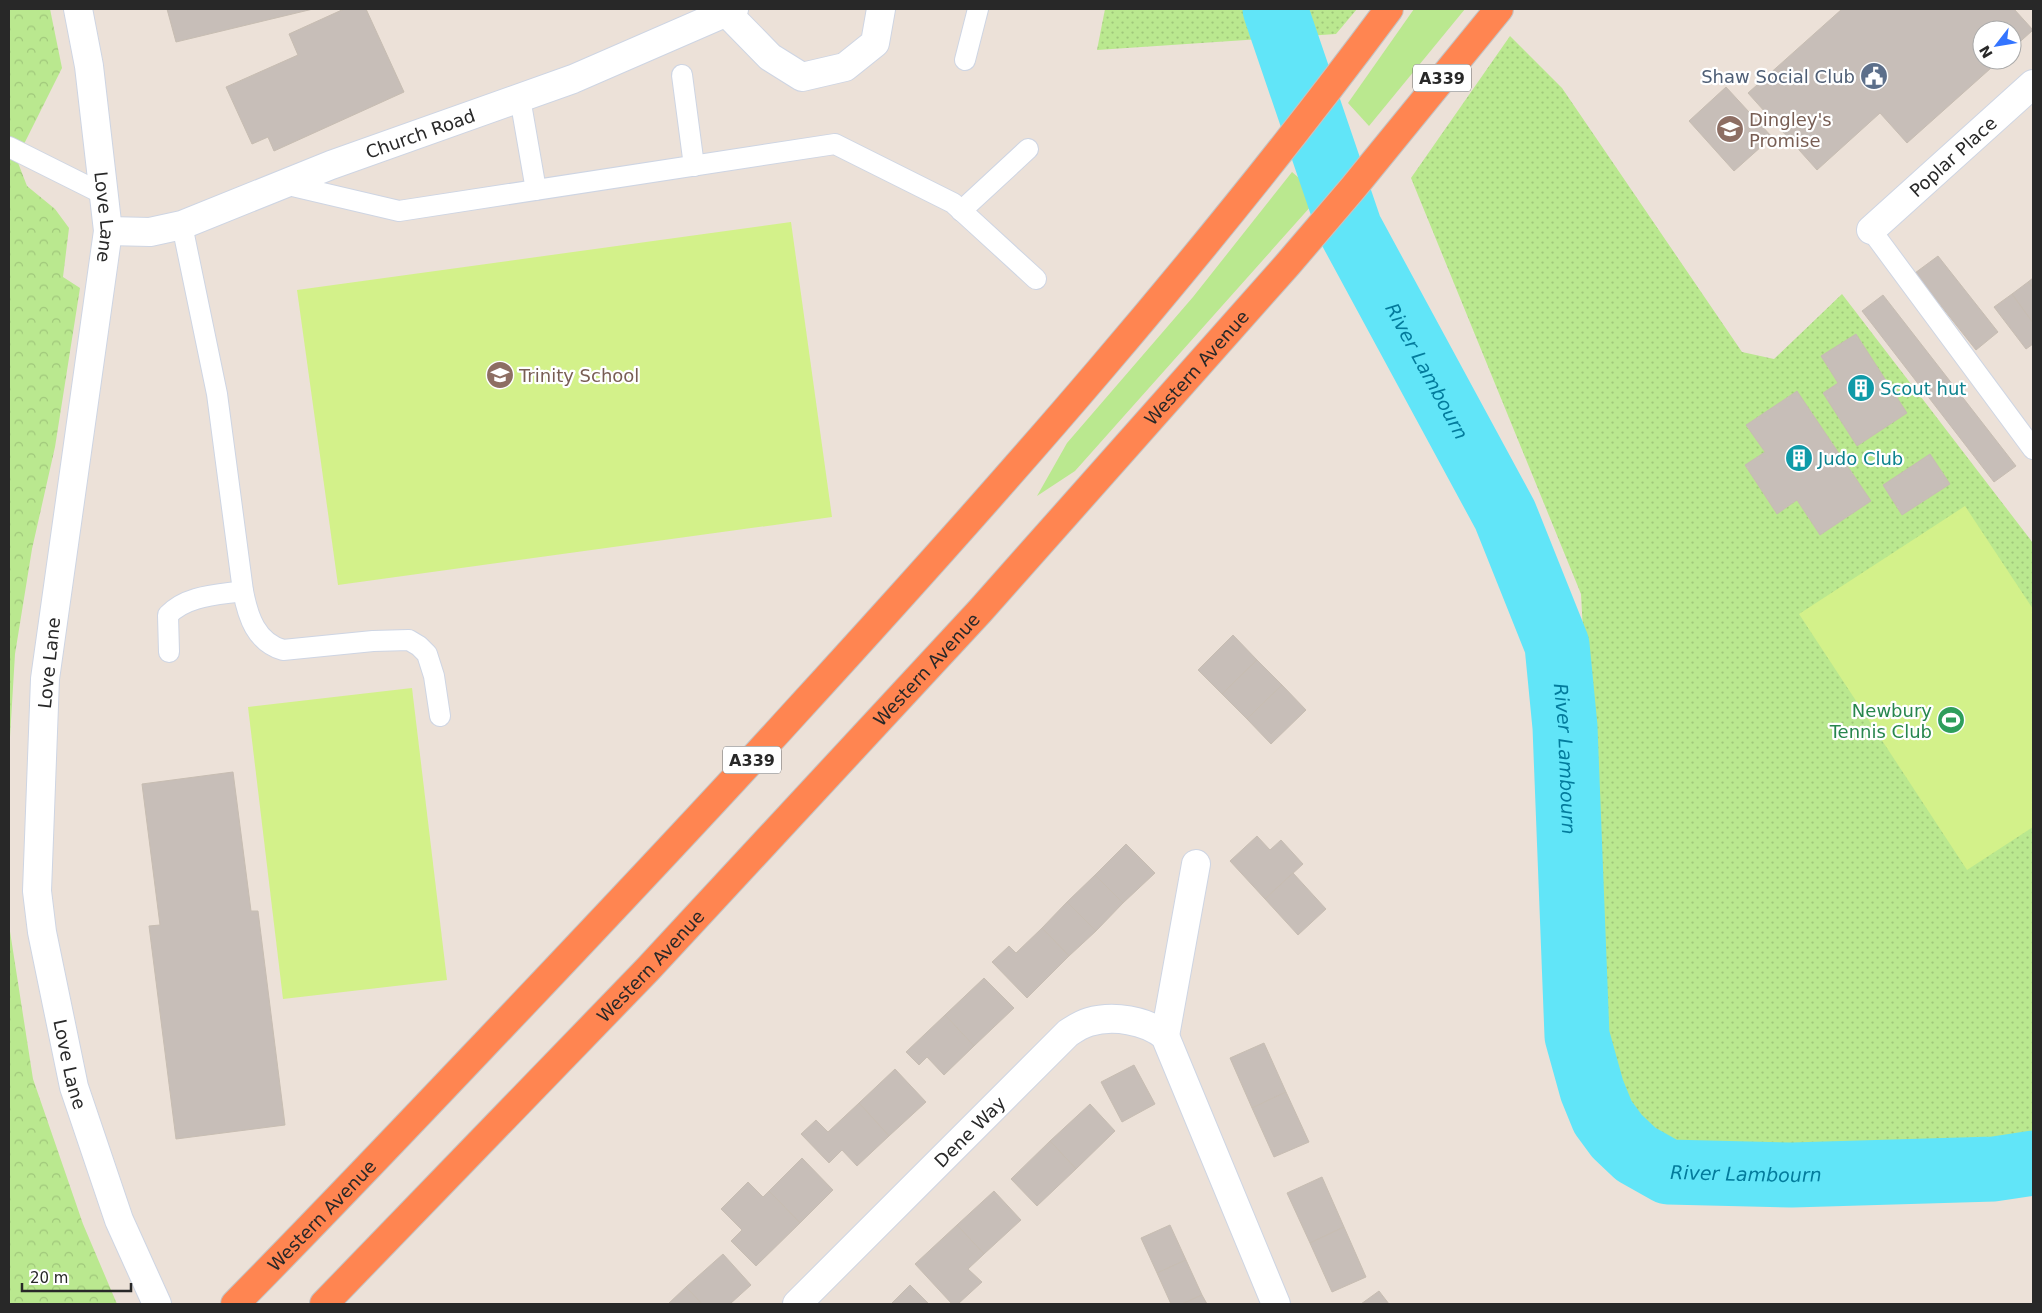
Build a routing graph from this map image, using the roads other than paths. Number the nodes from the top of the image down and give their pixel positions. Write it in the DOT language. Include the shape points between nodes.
graph roads {
  1 [pos="78,9"];
  2 [pos="881,9"];
  3 [pos="978,9"];
  4 [pos="1390,9"];
  5 [pos="1499,9"];
  6 [pos="730,10"];
  7 [pos="965,60"];
  8 [pos="682,75"];
  9 [pos="2033,84"];
  10 [pos="520,98"];
  11 [pos="9,147"];
  12 [pos="1028,149"];
  13 [pos="694,166"];
  14 [pos="284,184"];
  15 [pos="536,190"];
  16 [pos="103,194"];
  17 [pos="961,211"];
  18 [pos="182,225"];
  19 [pos="1872,230"];
  20 [pos="108,231"];
  21 [pos="1036,279"];
  22 [pos="2033,449"];
  23 [pos="243,591"];
  24 [pos="169,652"];
  25 [pos="440,716"];
  26 [pos="1196,864"];
  27 [pos="1165,1036"];
  28 [pos="239,1300"];
  29 [pos="157,1304"];
  30 [pos="324,1304"];
  31 [pos="797,1304"];
  32 [pos="1276,1304"];
  1 -- 16 [label="street, Love Lane" via="89,66"];
  2 -- 6 [label="street, Church Road" via="875,43 846,68 802,77 770,57"];
  3 -- 7 [label="lane"];
  4 -- 28 [label="highway, Western Avenue / A339" via="1156,305 955,539 707,810"];
  5 -- 30 [label="highway, Western Avenue / A339" via="1288,264 980,611 641,976"];
  6 -- 10 [label="street, Church Road" via="573,79"];
  8 -- 13 [label="lane"];
  9 -- 19 [label="street, Poplar Place"];
  10 -- 14 [label="street, Church Road"];
  10 -- 15 [label="lane"];
  11 -- 16 [label="lane"];
  12 -- 17 [label="lane"];
  13 -- 15 [label="lane"];
  13 -- 17 [label="lane" via="835,144 953,203"];
  14 -- 15 [label="lane" via="399,211"];
  14 -- 18 [label="street, Church Road"];
  16 -- 20 [label="street, Love Lane"];
  17 -- 21 [label="lane"];
  18 -- 20 [label="street, Church Road" via="150,232"];
  18 -- 23 [label="lane" via="217,394"];
  19 -- 22 [label="lane"];
  20 -- 29 [label="street, Love Lane" via="45,679 37,891 42,932 74,1086 119,1220"];
  23 -- 24 [label="lane" via="201,598 176,607 168,615"];
  23 -- 25 [label="lane" via="252,622 271,647 303,650 400,640 409,640 419,646 427,654 434,676"];
  26 -- 27 [label="street"];
  27 -- 31 [label="street, Dene Way" via="1140,1023 1110,1019 1088,1022 1068,1033"];
  27 -- 32 [label="street"];
}
